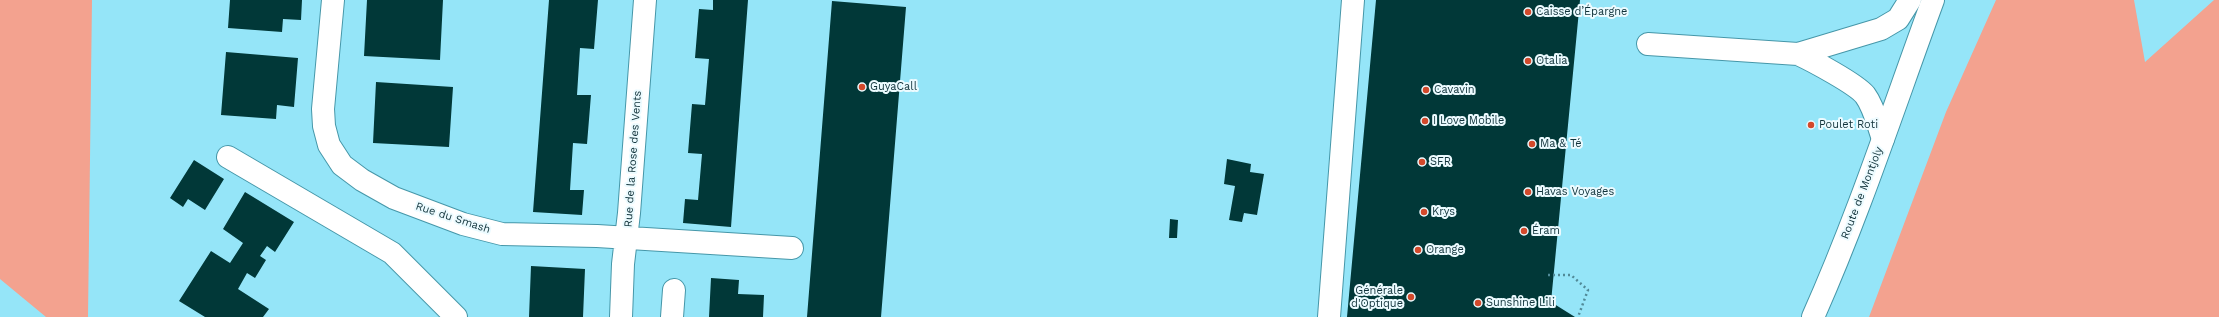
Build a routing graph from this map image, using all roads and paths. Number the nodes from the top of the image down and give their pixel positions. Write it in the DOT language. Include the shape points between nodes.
graph roads {
  1 [pos="333,0"];
  2 [pos="645,0"];
  3 [pos="1353,0"];
  4 [pos="1910,0"];
  5 [pos="1932,0"];
  6 [pos="1648,44"];
  7 [pos="1798,54"];
  8 [pos="1883,139"];
  9 [pos="228,157"];
  10 [pos="627,237"];
  11 [pos="792,248"];
  12 [pos="1548,275"];
  13 [pos="674,290"];
  14 [pos="456,317"];
  15 [pos="621,317"];
  16 [pos="672,317"];
  17 [pos="1329,317"];
  18 [pos="1578,317"];
  19 [pos="1813,317"];
  1 -- 10 [label="street, Rue du Smash" via="323,109 329,145 342,165 394,198 481,229 502,234"];
  2 -- 10 [label="street, Rue de la Rose des Vents"];
  3 -- 17 [label="street"];
  4 -- 7 [label="street" via="1898,19 1881,29"];
  5 -- 8 [label="street, Route de Montjoly"];
  6 -- 7 [label="street"];
  7 -- 8 [label="street" via="1817,63 1864,94 1870,103"];
  8 -- 19 [label="street, Route de Montjoly"];
  9 -- 14 [label="street" via="392,253 440,298"];
  10 -- 11 [label="street, Rue du Smash"];
  10 -- 15 [label="street, Rue de la Rose des Vents"];
  12 -- 18 [label="path" via="1571,275 1588,290"];
  13 -- 16 [label="street"];
}
